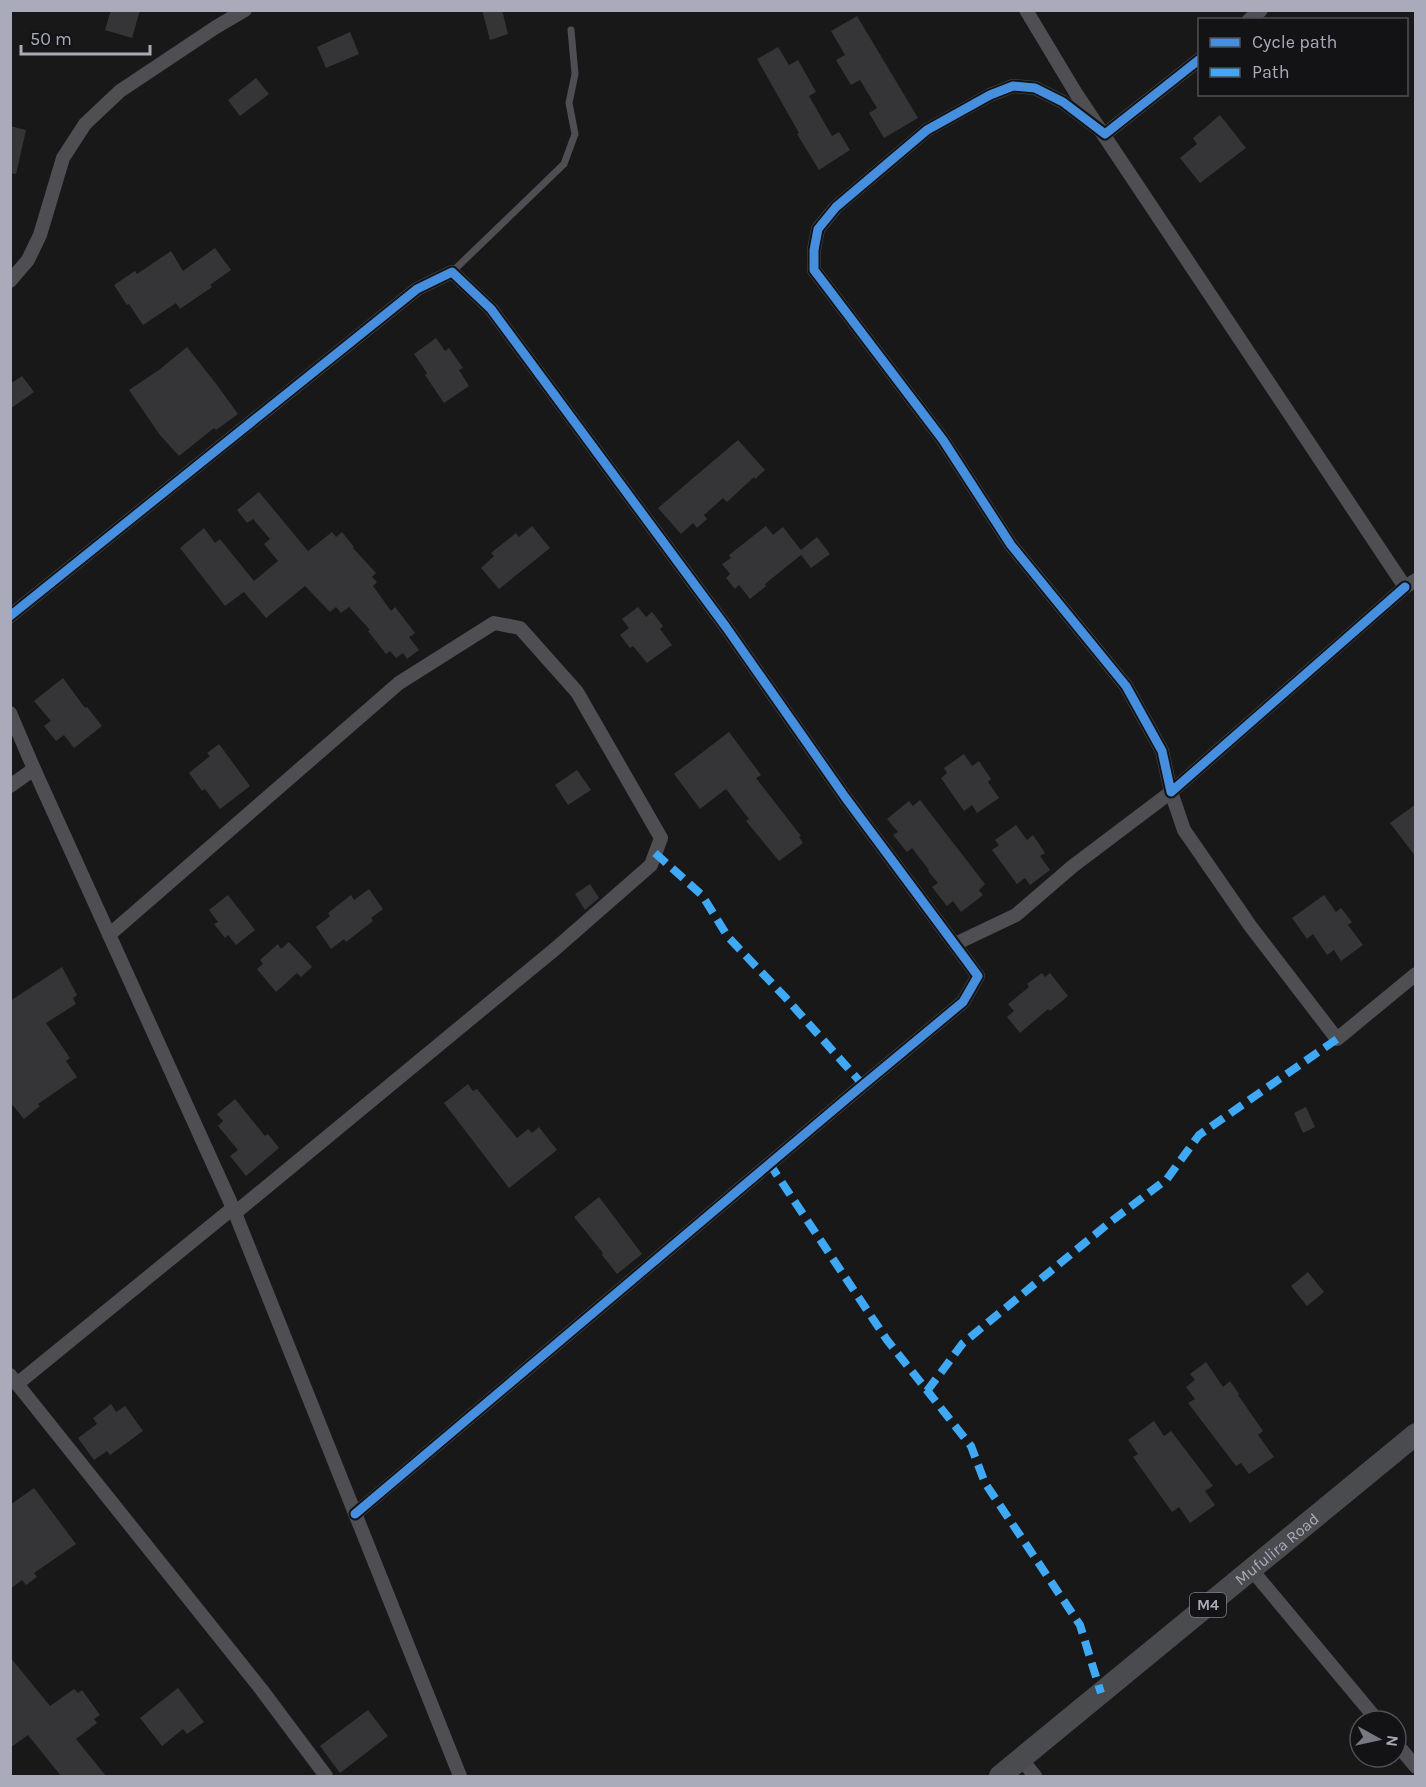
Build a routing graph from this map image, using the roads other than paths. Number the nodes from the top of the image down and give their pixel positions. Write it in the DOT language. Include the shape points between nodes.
graph roads {
  1 [pos="245,10"];
  2 [pos="1026,10"];
  3 [pos="571,30"];
  4 [pos="1198,61"];
  5 [pos="1105,134"];
  6 [pos="452,272"];
  7 [pos="10,281"];
  8 [pos="1410,583"];
  9 [pos="10,616"];
  10 [pos="10,713"];
  11 [pos="34,770"];
  12 [pos="10,786"];
  13 [pos="1171,792"];
  14 [pos="109,934"];
  15 [pos="955,944"];
  16 [pos="1416,974"];
  17 [pos="234,1210"];
  18 [pos="14,1379"];
  19 [pos="1416,1434"];
  20 [pos="355,1514"];
  21 [pos="1251,1569"];
  22 [pos="1368,1709"];
  23 [pos="1021,1759"];
  24 [pos="326,1776"];
  25 [pos="460,1776"];
  26 [pos="1000,1776"];
  27 [pos="1035,1776"];
  1 -- 7 [label="street" via="120,91 85,124 63,158 40,235 28,260"];
  2 -- 5 [label="street"];
  3 -- 6 [label="lane" via="575,74 569,104 575,134 564,164"];
  4 -- 5 [label="street"];
  5 -- 8 [label="street"];
  5 -- 13 [label="street" via="1063,102 1035,88 1013,86 990,94 927,130 836,207 818,229 814,270 943,440 1011,545 1125,686 1162,751"];
  6 -- 9 [label="street" via="417,289"];
  6 -- 15 [label="street" via="491,309"];
  8 -- 13 [label="street"];
  10 -- 11 [label="street"];
  11 -- 12 [label="street"];
  11 -- 14 [label="street"];
  13 -- 15 [label="street" via="1016,915"];
  13 -- 16 [label="street" via="1184,830 1251,927 1337,1039"];
  14 -- 17 [label="street"];
  14 -- 17 [label="street" via="399,683 494,623 520,628 577,692 661,838 651,865 555,949"];
  15 -- 20 [label="street" via="978,976 963,1002"];
  17 -- 18 [label="street"];
  17 -- 20 [label="street"];
  18 -- 24 [label="street"];
  19 -- 21 [label="main road, Mufulira Road / M4"];
  20 -- 25 [label="street"];
  21 -- 22 [label="street"];
  21 -- 23 [label="main road, Mufulira Road / M4"];
  23 -- 26 [label="main road, Mufulira Road / M4"];
  23 -- 27 [label="street"];
}
